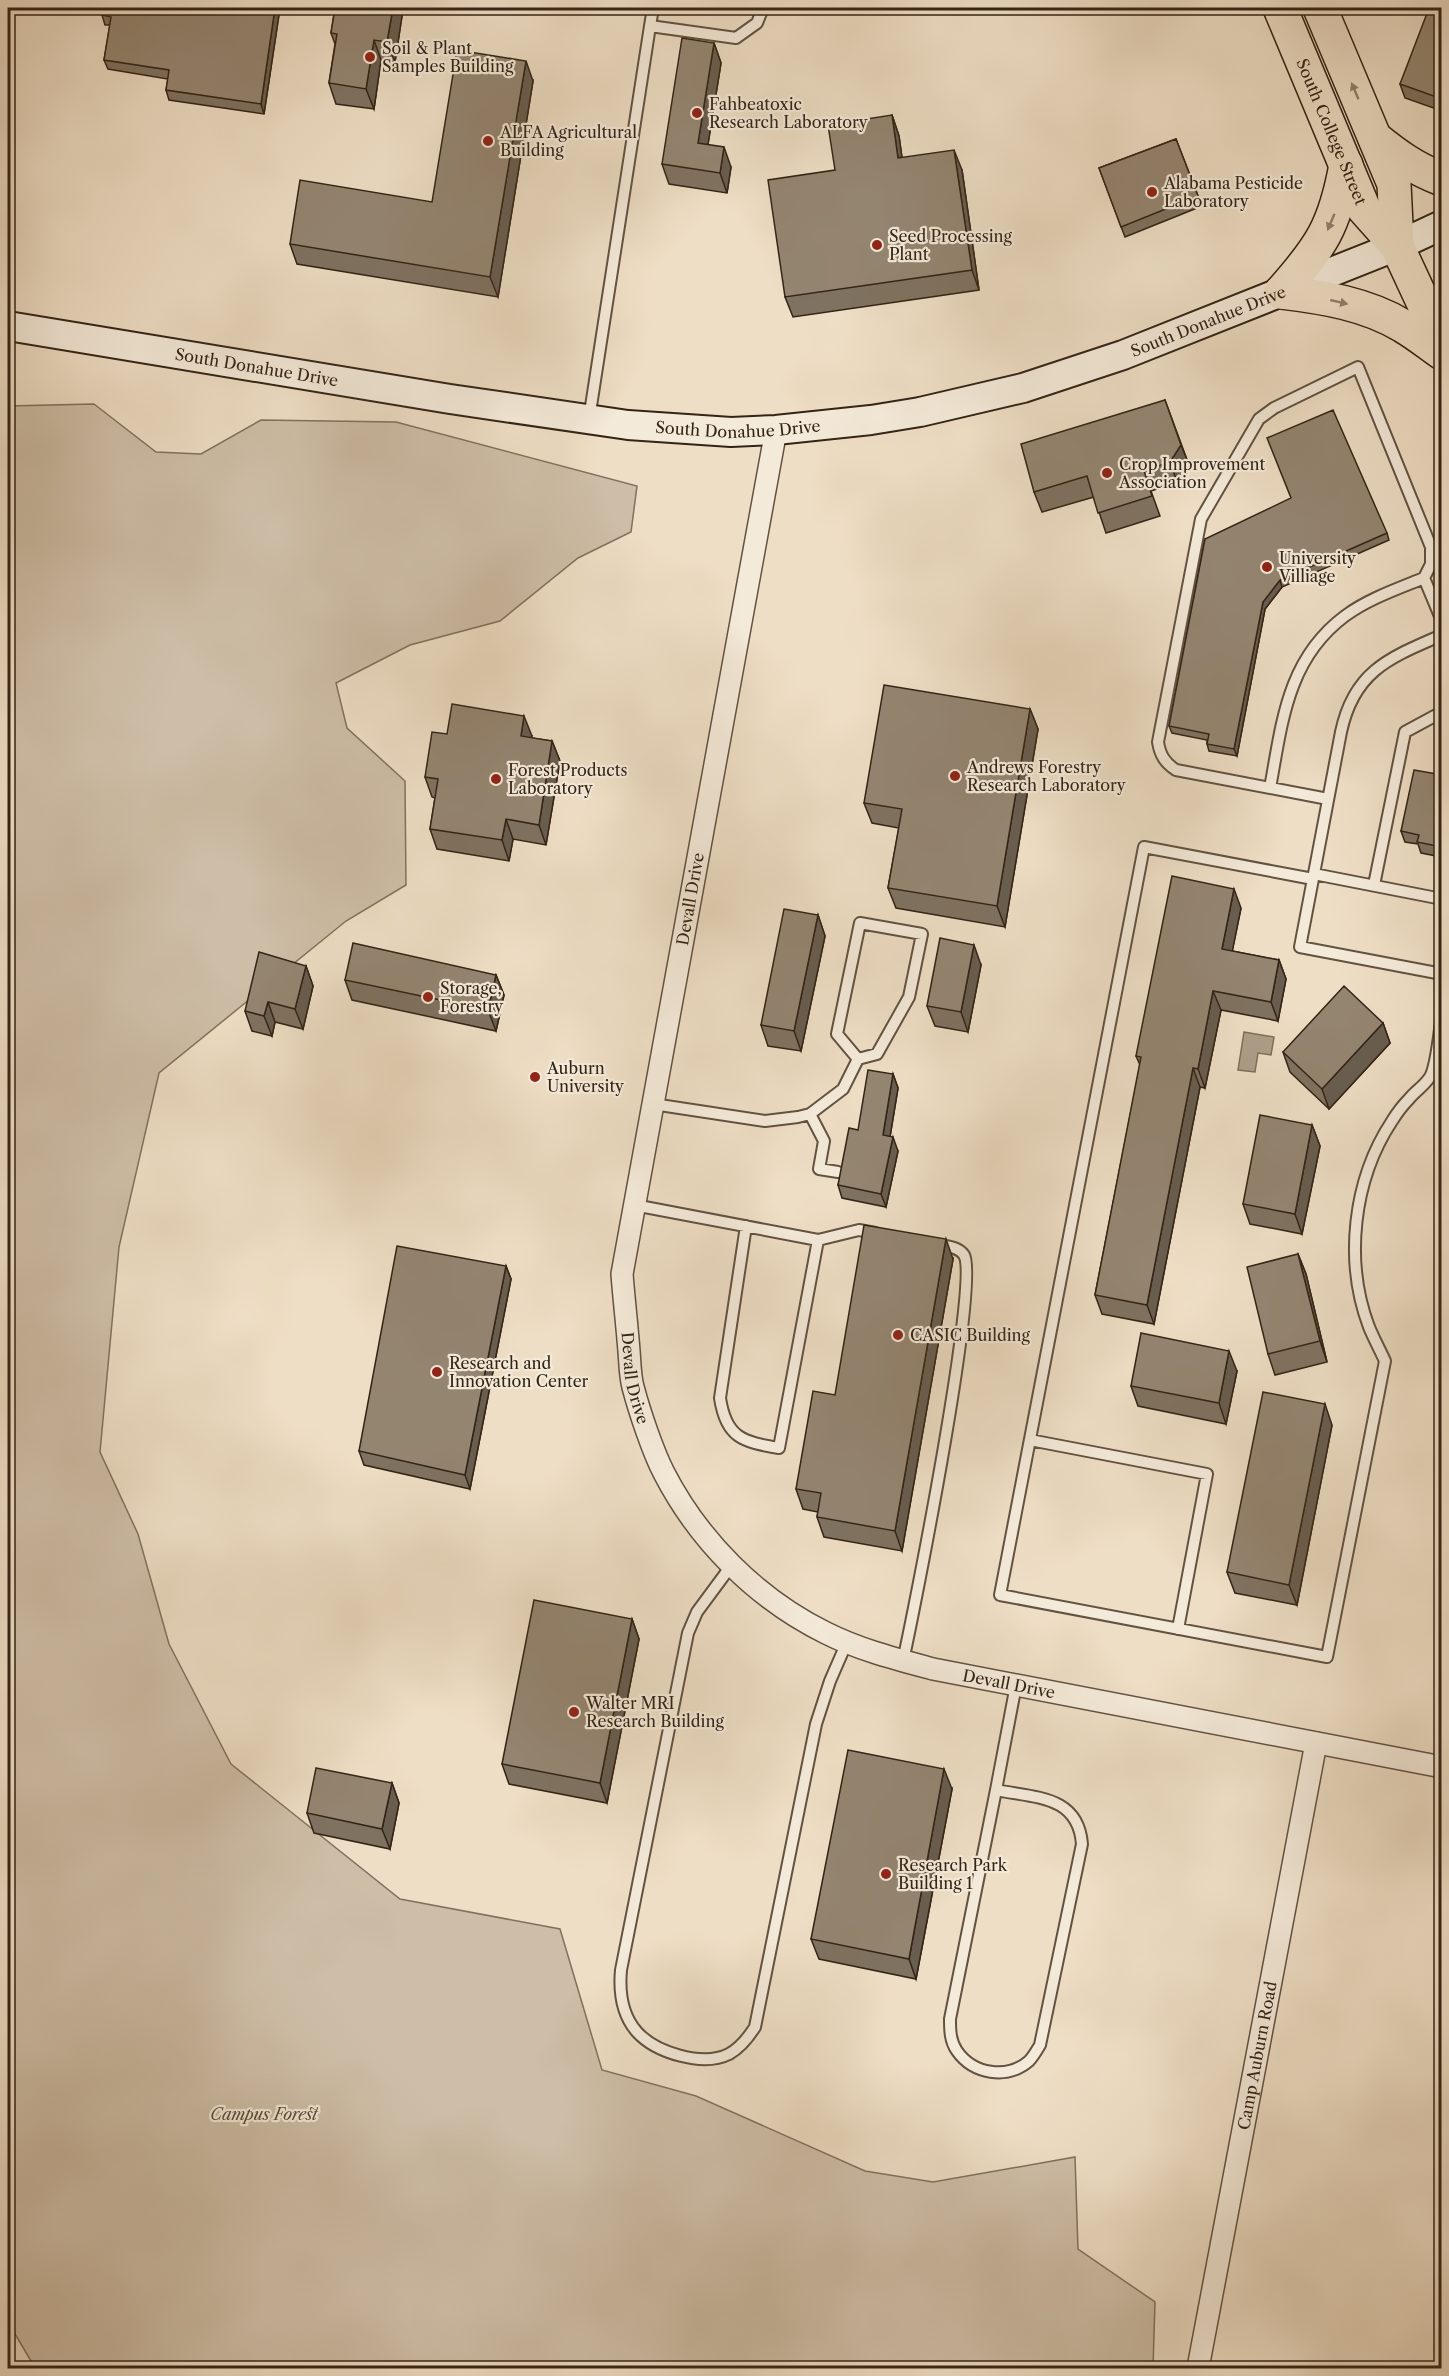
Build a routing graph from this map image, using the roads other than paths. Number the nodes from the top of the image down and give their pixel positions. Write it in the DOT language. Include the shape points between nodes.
graph roads {
  1 [pos="653,8"];
  2 [pos="764,8"];
  3 [pos="1280,8"];
  4 [pos="1320,8"];
  5 [pos="650,26"];
  6 [pos="1374,138"];
  7 [pos="1346,165"];
  8 [pos="1442,179"];
  9 [pos="1442,225"];
  10 [pos="1397,246"];
  11 [pos="1281,292"];
  12 [pos="8,326"];
  13 [pos="1442,343"];
  14 [pos="1442,353"];
  15 [pos="589,419"];
  16 [pos="776,430"];
  17 [pos="1424,578"];
  18 [pos="1442,621"];
  19 [pos="1442,635"];
  20 [pos="1442,712"];
  21 [pos="1270,788"];
  22 [pos="1328,799"];
  23 [pos="1313,877"];
  24 [pos="1374,885"];
  25 [pos="1442,899"];
  26 [pos="1442,974"];
  27 [pos="1442,1017"];
  28 [pos="858,1059"];
  29 [pos="653,1104"];
  30 [pos="810,1114"];
  31 [pos="838,1173"];
  32 [pos="634,1205"];
  33 [pos="746,1226"];
  34 [pos="891,1236"];
  35 [pos="818,1240"];
  36 [pos="923,1242"];
  37 [pos="1030,1440"];
  38 [pos="731,1566"];
  39 [pos="1178,1629"];
  40 [pos="847,1642"];
  41 [pos="1442,1643"];
  42 [pos="903,1661"];
  43 [pos="1442,1666"];
  44 [pos="1016,1685"];
  45 [pos="1316,1743"];
  46 [pos="1442,1767"];
  47 [pos="996,1790"];
  48 [pos="1198,2368"];
  1 -- 5 [label="lane"];
  2 -- 5 [label="lane" via="757,23 736,38"];
  3 -- 7 [label="main road, South College Street"];
  6 -- 4 [label="main road, South College Street, one-way"];
  5 -- 15 [label="lane"];
  6 -- 8 [label="main road" via="1400,159"];
  6 -- 10 [label="main road, South College Street" via="1394,184"];
  7 -- 10 [label="main road, South College Street" via="1364,209"];
  7 -- 11 [label="main road, one-way" via="1334,217 1325,236"];
  9 -- 10 [label="street, South Donahue Drive"];
  10 -- 11 [label="street, South Donahue Drive"];
  10 -- 13 [label="main road, South College Street"];
  11 -- 14 [label="main road, one-way" via="1316,296 1374,311"];
  11 -- 16 [label="street, South Donahue Drive" via="1123,355 1023,388 920,412"];
  12 -- 15 [label="street, South Donahue Drive" via="438,398"];
  15 -- 16 [label="street, South Donahue Drive" via="686,430"];
  16 -- 29 [label="street, Devall Drive"];
  17 -- 18 [label="lane"];
  17 -- 21 [label="lane" via="1366,603 1314,646 1288,694"];
  17 -- 21 [label="lane" via="1431,564 1431,547 1358,367 1259,418 1202,519 1158,742 1165,761 1176,770"];
  19 -- 22 [label="lane" via="1394,656 1362,682 1345,712"];
  20 -- 24 [label="lane" via="1405,732"];
  21 -- 22 [label="lane"];
  22 -- 23 [label="lane"];
  23 -- 24 [label="lane"];
  23 -- 26 [label="lane" via="1300,946"];
  23 -- 37 [label="lane" via="1144,847"];
  24 -- 25 [label="lane"];
  27 -- 39 [label="lane" via="1431,1076 1408,1099 1377,1148 1364,1181 1356,1222 1355,1260 1361,1300 1385,1361 1327,1658"];
  28 -- 28 [label="lane" via="877,1054 909,997 922,934 860,923 837,1034"];
  28 -- 30 [label="lane" via="843,1089"];
  29 -- 30 [label="lane" via="765,1121"];
  29 -- 32 [label="street, Devall Drive"];
  30 -- 31 [label="lane" via="824,1141 819,1169"];
  32 -- 33 [label="lane"];
  32 -- 38 [label="street, Devall Drive" via="621,1274 633,1385 662,1470 702,1531"];
  33 -- 35 [label="lane"];
  33 -- 35 [label="lane" via="720,1398 723,1417 734,1434 752,1443 779,1448"];
  34 -- 35 [label="lane" via="859,1230"];
  36 -- 42 [label="lane" via="955,1248 963,1254 968,1267 936,1493"];
  37 -- 39 [label="lane" via="1000,1595"];
  37 -- 39 [label="lane" via="1208,1474"];
  38 -- 40 [label="street, Devall Drive" via="775,1602"];
  38 -- 40 [label="lane" via="697,1612 688,1633 621,1970 625,2010 638,2032 661,2049 689,2057 716,2058 739,2047 755,2027 816,1724"];
  40 -- 42 [label="street, Devall Drive"];
  41 -- 43 [label="lane"];
  42 -- 44 [label="street, Devall Drive"];
  44 -- 45 [label="street, Devall Drive"];
  44 -- 47 [label="lane"];
  45 -- 46 [label="street, Devall Drive"];
  45 -- 48 [label="street, Camp Auburn Road"];
  47 -- 47 [label="lane" via="1065,1807 1078,1824 1082,1844 1040,2045 1029,2061 1014,2070 996,2073 980,2070 966,2061 950,2035"];
}
